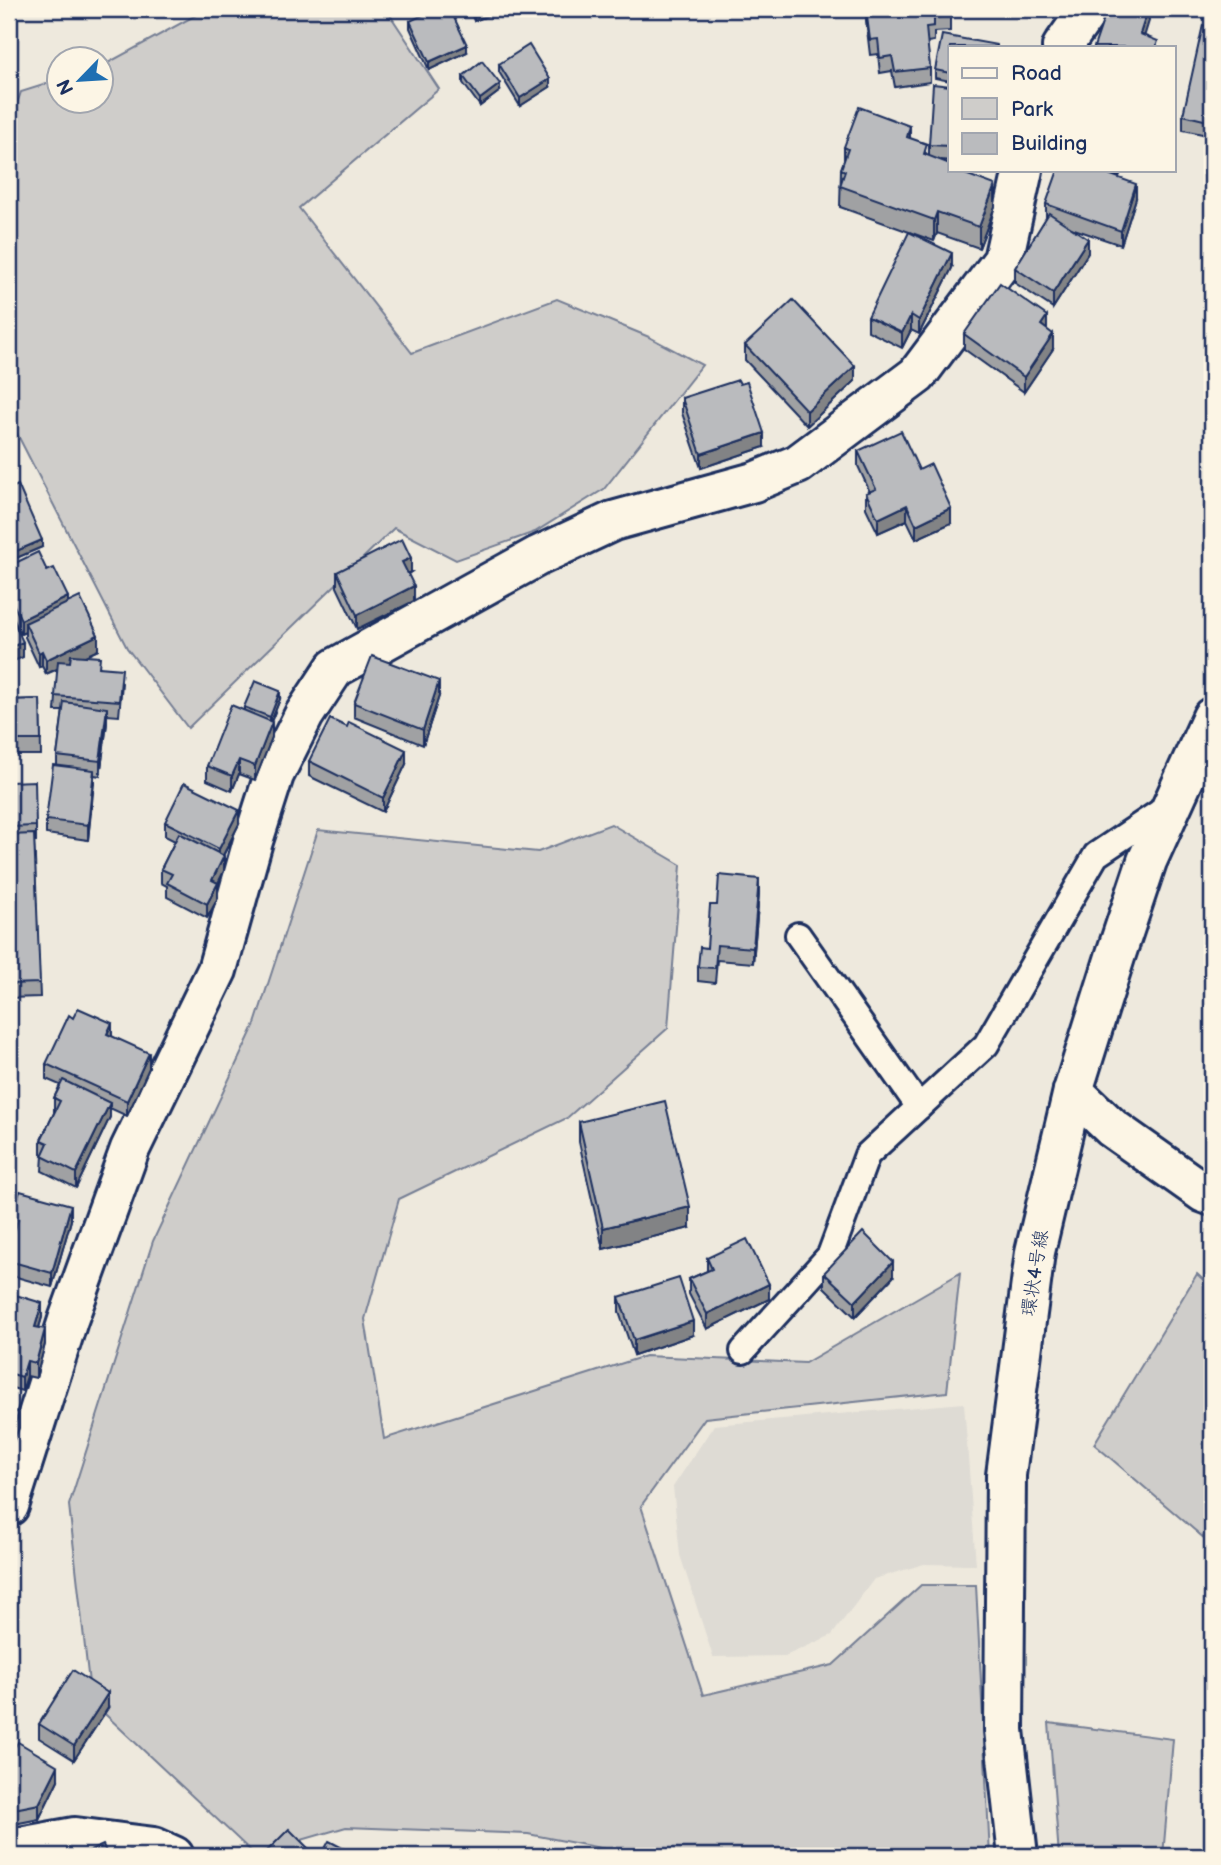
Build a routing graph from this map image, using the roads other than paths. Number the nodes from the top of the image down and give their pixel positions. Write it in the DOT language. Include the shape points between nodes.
graph roads {
  1 [pos="1089,9"];
  2 [pos="1063,46"];
  3 [pos="1023,172"];
  4 [pos="1212,717"];
  5 [pos="1174,802"];
  6 [pos="798,935"];
  7 [pos="1073,1091"];
  8 [pos="919,1107"];
  9 [pos="1212,1196"];
  10 [pos="743,1351"];
  11 [pos="9,1506"];
  12 [pos="9,1849"];
  13 [pos="174,1856"];
  14 [pos="1018,1856"];
  1 -- 2 [label="street"];
  3 -- 11 [label="street" via="1003,260 917,376 797,464 754,482 613,521 538,556 335,668 304,715 274,775 216,970 130,1149 68,1320"];
  4 -- 5 [label="street, 環状4号線"];
  5 -- 7 [label="street, 環状4号線" via="1147,861"];
  5 -- 8 [label="lane" via="1096,855 986,1045"];
  6 -- 8 [label="lane"];
  7 -- 9 [label="street" via="1112,1128"];
  7 -- 14 [label="street, 環状4号線" via="1035,1252 1006,1475 1004,1730"];
  8 -- 10 [label="lane" via="867,1155 830,1255"];
  12 -- 13 [label="street" via="75,1837 154,1847"];
}
